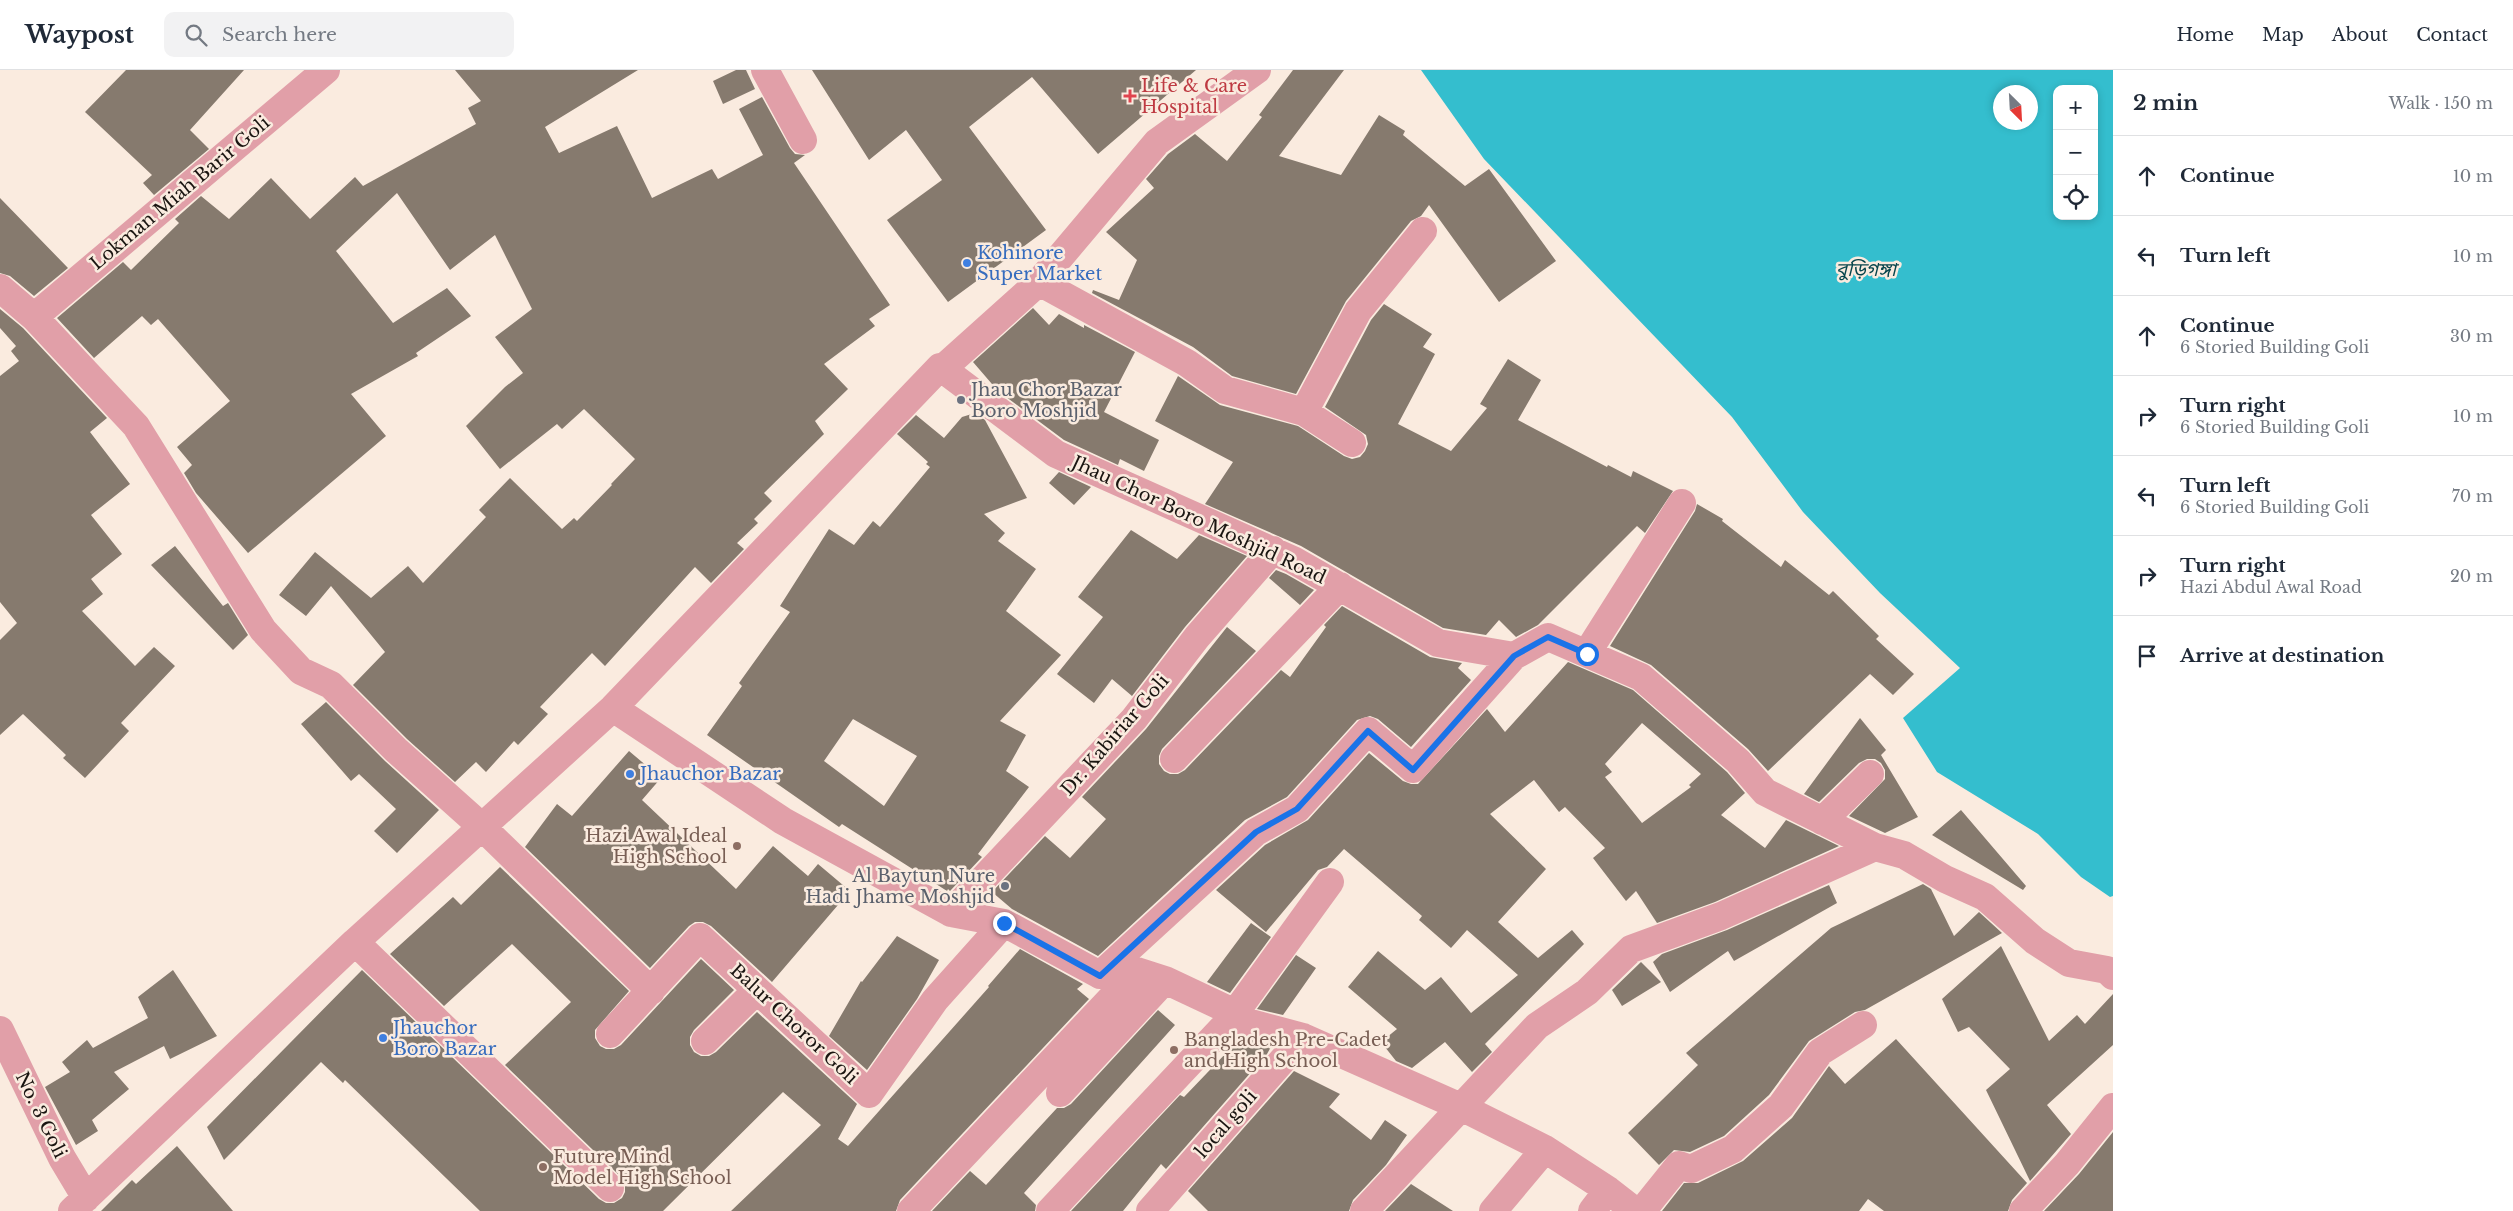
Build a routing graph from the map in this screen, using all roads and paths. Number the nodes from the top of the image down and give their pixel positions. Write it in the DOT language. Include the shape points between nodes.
graph roads {
  1 [pos="326,70"];
  2 [pos="765,70"];
  3 [pos="1257,70"];
  4 [pos="803,140"];
  5 [pos="1423,231"];
  6 [pos="1039,282"];
  7 [pos="0,288"];
  8 [pos="34,317"];
  9 [pos="941,368"];
  10 [pos="1304,412"];
  11 [pos="1352,444"];
  12 [pos="1682,504"];
  13 [pos="1273,550"];
  14 [pos="1340,586"];
  15 [pos="1587,654"];
  16 [pos="1514,656"];
  17 [pos="613,708"];
  18 [pos="1174,760"];
  19 [pos="1870,774"];
  20 [pos="1822,821"];
  21 [pos="481,826"];
  22 [pos="1875,848"];
  23 [pos="1330,882"];
  24 [pos="951,914"];
  25 [pos="1004,923"];
  26 [pos="355,942"];
  27 [pos="1137,972"];
  28 [pos="1100,976"];
  29 [pos="2113,976"];
  30 [pos="1165,980"];
  31 [pos="757,990"];
  32 [pos="651,991"];
  33 [pos="1234,1016"];
  34 [pos="1863,1025"];
  35 [pos="0,1030"];
  36 [pos="610,1034"];
  37 [pos="1303,1037"];
  38 [pos="705,1042"];
  39 [pos="1060,1093"];
  40 [pos="1461,1107"];
  41 [pos="2113,1107"];
  42 [pos="1545,1149"];
  43 [pos="610,1188"];
  44 [pos="1600,1200"];
  45 [pos="79,1204"];
  46 [pos="911,1211"];
  47 [pos="1050,1211"];
  48 [pos="1150,1211"];
  49 [pos="1364,1211"];
  50 [pos="1493,1211"];
  51 [pos="1635,1211"];
  52 [pos="1642,1211"];
  53 [pos="2023,1211"];
  1 -- 8 [label="street, Lokman Miah Barir Goli"];
  2 -- 4 [label="street"];
  3 -- 6 [label="street" via="1157,142"];
  5 -- 10 [label="street" via="1358,311"];
  6 -- 9 [label="street"];
  6 -- 10 [label="street" via="1187,363 1225,390"];
  7 -- 8 [label="street"];
  8 -- 21 [label="street" via="136,426 263,630 301,671 332,685 396,750"];
  9 -- 13 [label="street, Jhau Chor Boro Moshjid Road" via="1056,454"];
  9 -- 17 [label="street"];
  10 -- 11 [label="street"];
  12 -- 15 [label="street"];
  13 -- 14 [label="street, Jhau Chor Boro Moshjid Road"];
  13 -- 24 [label="street, Dr. Kabiriar Goli" via="1197,637 1134,719"];
  14 -- 16 [label="street, Jhau Chor Boro Moshjid Road" via="1438,643"];
  14 -- 18 [label="street"];
  15 -- 16 [label="street" via="1548,637"];
  15 -- 20 [label="street" via="1641,677 1738,761 1765,792"];
  16 -- 28 [label="street" via="1413,770 1368,731 1297,809 1256,832"];
  17 -- 21 [label="street"];
  17 -- 24 [label="street" via="783,821"];
  19 -- 20 [label="street"];
  20 -- 22 [label="street"];
  21 -- 26 [label="street"];
  21 -- 32 [label="street"];
  22 -- 29 [label="street" via="1904,856 1985,897 2035,941 2069,963 2107,970"];
  22 -- 40 [label="street" via="1721,916 1631,949 1587,992 1537,1026"];
  23 -- 33 [label="street"];
  24 -- 25 [label="street"];
  25 -- 28 [label="street"];
  25 -- 31 [label="street, Balur Choror Goli" via="935,1000 869,1094"];
  26 -- 43 [label="street"];
  26 -- 45 [label="street"];
  27 -- 28 [label="street"];
  27 -- 30 [label="street"];
  27 -- 46 [label="street"];
  30 -- 33 [label="street"];
  30 -- 39 [label="street"];
  31 -- 32 [label="street, Balur Choror Goli" via="700,937"];
  31 -- 38 [label="street"];
  32 -- 36 [label="street, Balur Choror Goli"];
  33 -- 37 [label="street"];
  33 -- 47 [label="street"];
  34 -- 52 [label="street" via="1820,1052 1781,1106 1733,1149 1691,1169 1679,1165"];
  35 -- 45 [label="street, No. 3 Goli" via="62,1158"];
  37 -- 40 [label="street"];
  37 -- 48 [label="street, local goli"];
  40 -- 42 [label="street"];
  40 -- 49 [label="street"];
  41 -- 53 [label="street"];
  42 -- 44 [label="street"];
  42 -- 50 [label="street"];
  44 -- 51 [label="street"];
}
